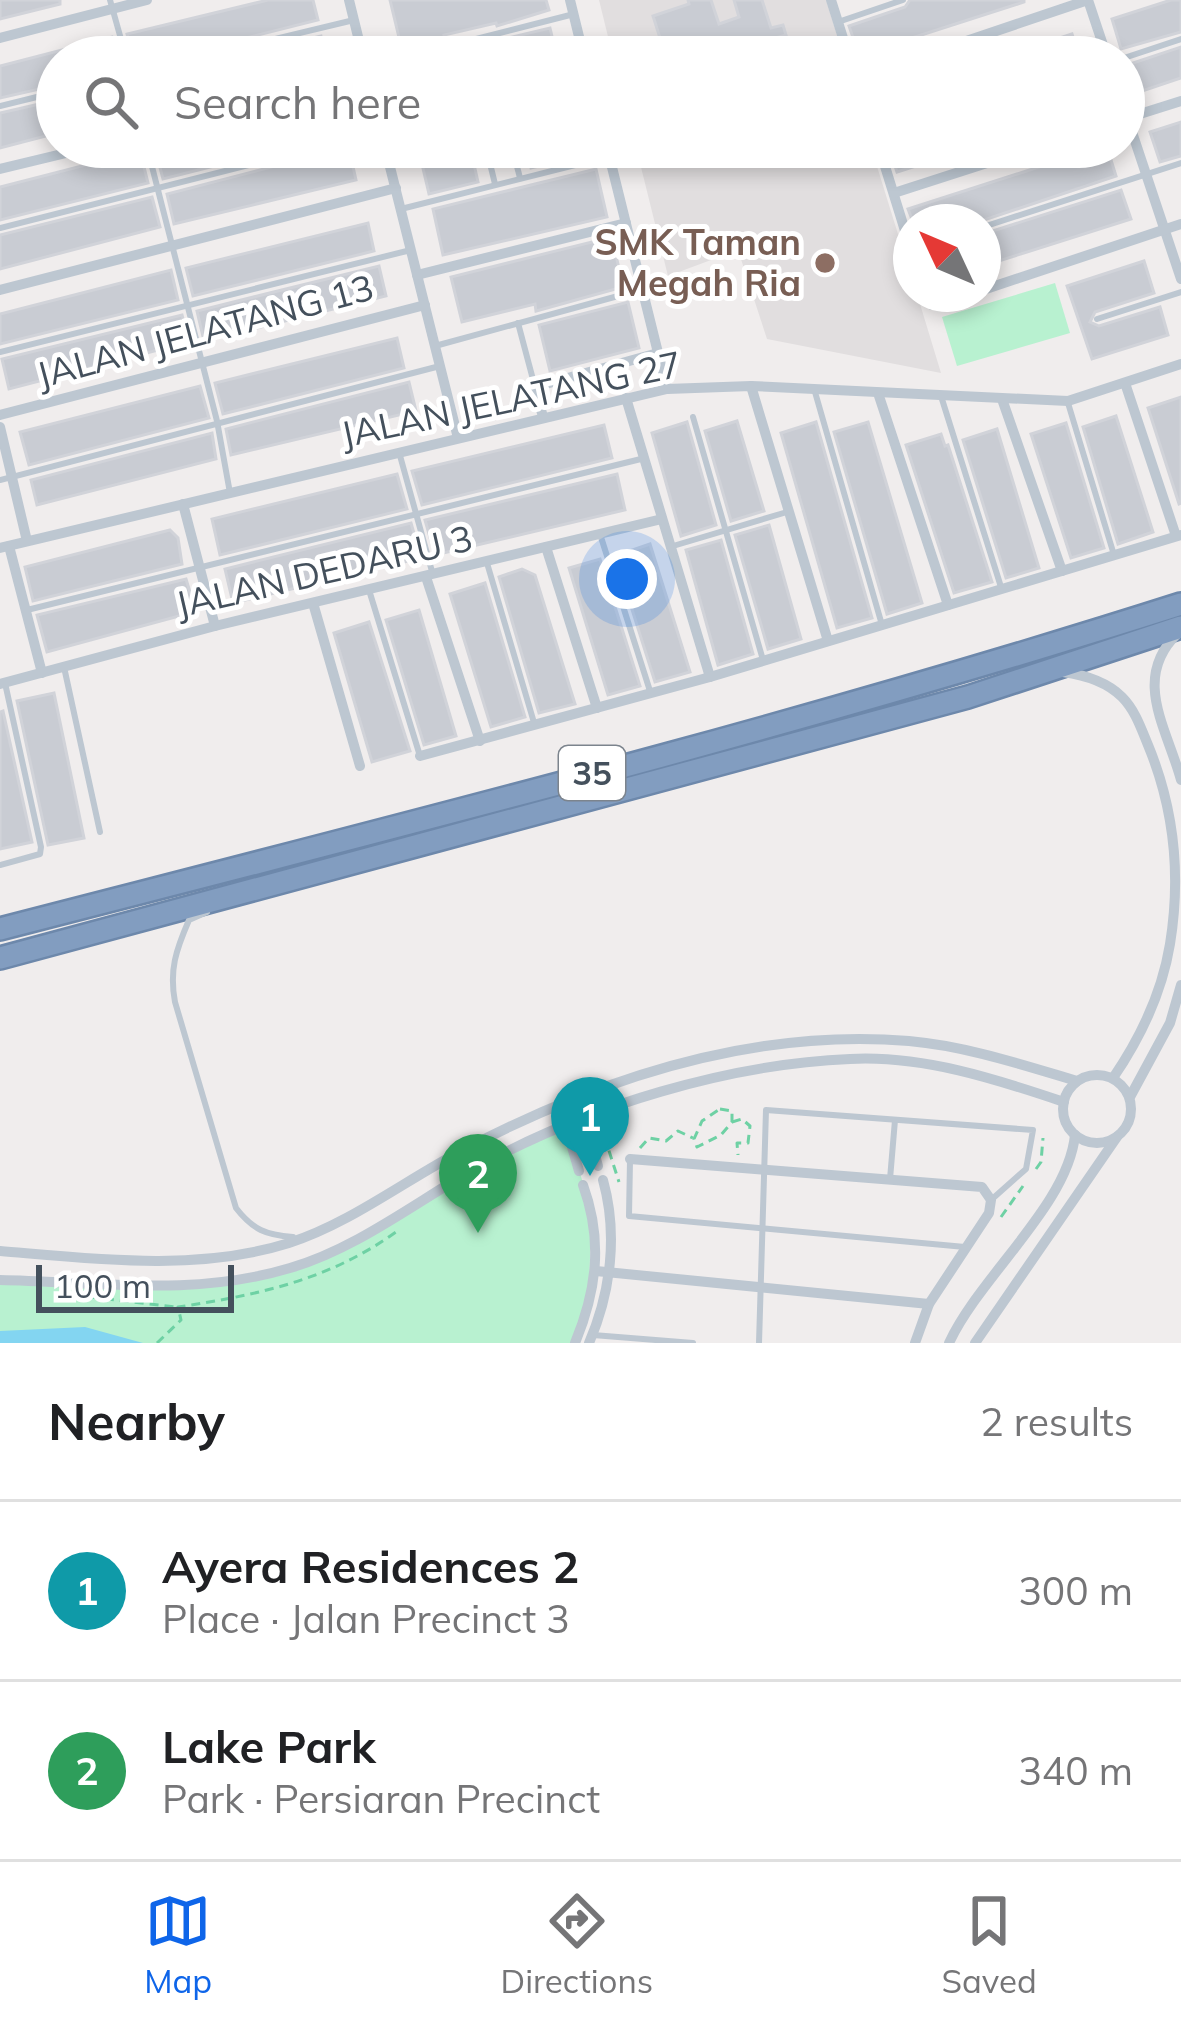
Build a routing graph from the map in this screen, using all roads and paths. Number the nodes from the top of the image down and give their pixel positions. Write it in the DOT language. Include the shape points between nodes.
graph roads {
  1 [pos="147,0"];
  2 [pos="349,0"];
  3 [pos="570,0"];
  4 [pos="831,0"];
  5 [pos="903,0"];
  6 [pos="1088,0"];
  7 [pos="112,4"];
  8 [pos="574,14"];
  9 [pos="354,20"];
  10 [pos="838,22"];
  11 [pos="120,36"];
  12 [pos="287,36"];
  13 [pos="358,36"];
  14 [pos="492,36"];
  15 [pos="579,36"];
  16 [pos="842,36"];
  17 [pos="982,36"];
  18 [pos="1100,36"];
  19 [pos="0,38"];
  20 [pos="1181,39"];
  21 [pos="1145,51"];
  22 [pos="36,97"];
  23 [pos="1181,101"];
  24 [pos="0,106"];
  25 [pos="1145,110"];
  26 [pos="36,160"];
  27 [pos="1181,164"];
  28 [pos="152,168"];
  29 [pos="237,168"];
  30 [pos="391,168"];
  31 [pos="492,168"];
  32 [pos="517,168"];
  33 [pos="556,168"];
  34 [pos="612,168"];
  35 [pos="886,168"];
  36 [pos="971,168"];
  37 [pos="1144,168"];
  38 [pos="0,169"];
  39 [pos="1146,174"];
  40 [pos="520,179"];
  41 [pos="496,185"];
  42 [pos="157,188"];
  43 [pos="396,188"];
  44 [pos="894,193"];
  45 [pos="897,204"];
  46 [pos="401,209"];
  47 [pos="1001,221"];
  48 [pos="626,223"];
  49 [pos="1181,224"];
  50 [pos="0,227"];
  51 [pos="1165,229"];
  52 [pos="172,246"];
  53 [pos="411,250"];
  54 [pos="417,275"];
  55 [pos="1181,279"];
  56 [pos="1001,284"];
  57 [pos="642,289"];
  58 [pos="0,290"];
  59 [pos="1181,292"];
  60 [pos="187,304"];
  61 [pos="425,305"];
  62 [pos="1096,319"];
  63 [pos="518,323"];
  64 [pos="435,346"];
  65 [pos="0,352"];
  66 [pos="658,353"];
  67 [pos="202,362"];
  68 [pos="440,366"];
  69 [pos="1180,368"];
  70 [pos="1125,382"];
  71 [pos="535,386"];
  72 [pos="751,386"];
  73 [pos="667,389"];
  74 [pos="814,389"];
  75 [pos="878,393"];
  76 [pos="941,396"];
  77 [pos="626,398"];
  78 [pos="1002,399"];
  79 [pos="1068,401"];
  80 [pos="0,415"];
  81 [pos="543,417"];
  82 [pos="693,417"];
  83 [pos="217,422"];
  84 [pos="0,428"];
  85 [pos="458,438"];
  86 [pos="399,452"];
  87 [pos="644,458"];
  88 [pos="6,478"];
  89 [pos="230,493"];
  90 [pos="183,504"];
  91 [pos="789,512"];
  92 [pos="417,514"];
  93 [pos="662,518"];
  94 [pos="725,531"];
  95 [pos="600,534"];
  96 [pos="1179,536"];
  97 [pos="27,542"];
  98 [pos="4,547"];
  99 [pos="546,547"];
  100 [pos="670,548"];
  101 [pos="1114,555"];
  102 [pos="487,563"];
  103 [pos="201,568"];
  104 [pos="1062,571"];
  105 [pos="430,576"];
  106 [pos="1001,589"];
  107 [pos="369,590"];
  108 [pos="313,603"];
  109 [pos="1181,604"];
  110 [pos="948,605"];
  111 [pos="27,610"];
  112 [pos="882,625"];
  113 [pos="215,626"];
  114 [pos="1181,629"];
  115 [pos="827,641"];
  116 [pos="763,660"];
  117 [pos="64,667"];
  118 [pos="43,673"];
  119 [pos="1040,674"];
  120 [pos="710,676"];
  121 [pos="3,684"];
  122 [pos="651,693"];
  123 [pos="597,708"];
  124 [pos="535,726"];
  125 [pos="480,741"];
  126 [pos="420,756"];
  127 [pos="360,766"];
  128 [pos="1181,780"];
  129 [pos="100,832"];
  130 [pos="0,865"];
  131 [pos="259,887"];
  132 [pos="0,928"];
  133 [pos="0,958"];
  134 [pos="1181,985"];
  135 [pos="1113,1078"];
  136 [pos="1077,1082"];
  137 [pos="1130,1097"];
  138 [pos="1064,1102"];
  139 [pos="608,1114"];
  140 [pos="585,1119"];
  141 [pos="895,1120"];
  142 [pos="732,1122"];
  143 [pos="1044,1122"];
  144 [pos="566,1126"];
  145 [pos="727,1129"];
  146 [pos="602,1130"];
  147 [pos="1075,1136"];
  148 [pos="1117,1137"];
  149 [pos="694,1138"];
  150 [pos="736,1143"];
  151 [pos="634,1155"];
  152 [pos="738,1157"];
  153 [pos="766,1169"];
  154 [pos="890,1179"];
  155 [pos="602,1180"];
  156 [pos="583,1185"];
  157 [pos="606,1194"];
  158 [pos="992,1200"];
  159 [pos="588,1201"];
  160 [pos="1002,1215"];
  161 [pos="764,1229"];
  162 [pos="301,1238"];
  163 [pos="965,1247"];
  164 [pos="0,1251"];
  165 [pos="596,1271"];
  166 [pos="611,1273"];
  167 [pos="0,1280"];
  168 [pos="762,1287"];
  169 [pos="74,1295"];
  170 [pos="929,1304"];
  171 [pos="178,1307"];
  172 [pos="591,1339"];
  173 [pos="575,1343"];
  174 [pos="693,1343"];
  175 [pos="759,1343"];
  176 [pos="915,1343"];
  177 [pos="949,1343"];
  178 [pos="975,1343"];
  1 -- 7 [label="street"];
  2 -- 9 [label="street"];
  3 -- 8 [label="street"];
  4 -- 10 [label="street"];
  5 -- 10 [label="lane"];
  6 -- 17 [label="street"];
  6 -- 18 [label="street"];
  7 -- 11 [label="lane"];
  7 -- 19 [label="street"];
  8 -- 14 [label="lane"];
  8 -- 15 [label="street"];
  9 -- 12 [label="lane"];
  9 -- 13 [label="street"];
  10 -- 16 [label="street"];
  20 -- 21 [label="lane"];
  22 -- 24 [label="lane"];
  23 -- 25 [label="street"];
  26 -- 38 [label="street"];
  27 -- 39 [label="lane"];
  28 -- 42 [label="lane"];
  29 -- 42 [label="lane"];
  30 -- 43 [label="street"];
  31 -- 41 [label="lane"];
  32 -- 40 [label="lane"];
  33 -- 40 [label="lane"];
  34 -- 48 [label="street"];
  35 -- 44 [label="street"];
  36 -- 44 [label="street"];
  37 -- 39 [label="street"];
  39 -- 47 [label="lane"];
  39 -- 51 [label="street"];
  40 -- 41 [label="lane"];
  41 -- 46 [label="lane"];
  42 -- 50 [label="lane"];
  42 -- 52 [label="lane"];
  43 -- 46 [label="street"];
  43 -- 52 [label="street"];
  44 -- 45 [label="street"];
  46 -- 53 [label="street"];
  48 -- 54 [label="street"];
  48 -- 57 [label="street"];
  49 -- 51 [label="street"];
  51 -- 55 [label="street"];
  51 -- 56 [label="street"];
  52 -- 58 [label="street"];
  52 -- 60 [label="lane"];
  53 -- 54 [label="street"];
  53 -- 60 [label="lane"];
  54 -- 61 [label="street"];
  57 -- 63 [label="lane"];
  57 -- 66 [label="street"];
  59 -- 62 [label="lane"];
  60 -- 65 [label="lane"];
  60 -- 67 [label="lane"];
  61 -- 64 [label="street"];
  61 -- 67 [label="street, JALAN JELATANG 13"];
  63 -- 64 [label="lane"];
  63 -- 71 [label="lane"];
  64 -- 68 [label="street"];
  66 -- 71 [label="street"];
  66 -- 73 [label="street"];
  67 -- 80 [label="street, JALAN JELATANG 13"];
  67 -- 83 [label="lane"];
  68 -- 83 [label="lane"];
  68 -- 85 [label="street"];
  69 -- 70 [label="street, JALAN JELATANG 27"];
  70 -- 79 [label="street, JALAN JELATANG 27"];
  70 -- 96 [label="street"];
  71 -- 81 [label="street"];
  72 -- 73 [label="street, JALAN JELATANG 27"];
  72 -- 74 [label="street, JALAN JELATANG 27"];
  72 -- 91 [label="street"];
  73 -- 77 [label="street, JALAN JELATANG 27"];
  74 -- 75 [label="street, JALAN JELATANG 27"];
  74 -- 112 [label="lane"];
  75 -- 76 [label="street, JALAN JELATANG 27"];
  75 -- 110 [label="street"];
  76 -- 78 [label="street, JALAN JELATANG 27"];
  76 -- 106 [label="lane"];
  77 -- 81 [label="street, JALAN JELATANG 27"];
  77 -- 87 [label="street"];
  78 -- 79 [label="street, JALAN JELATANG 27"];
  78 -- 104 [label="street"];
  79 -- 101 [label="lane"];
  81 -- 85 [label="street, JALAN JELATANG 27"];
  82 -- 94 [label="lane"];
  83 -- 88 [label="lane"];
  83 -- 89 [label="lane"];
  84 -- 88 [label="street"];
  85 -- 86 [label="street, JALAN JELATANG 27"];
  86 -- 89 [label="street, JALAN JELATANG 27"];
  86 -- 92 [label="lane"];
  87 -- 92 [label="lane"];
  87 -- 93 [label="street"];
  88 -- 97 [label="street"];
  89 -- 90 [label="street, JALAN JELATANG 27"];
  90 -- 97 [label="street, JALAN JELATANG 27"];
  90 -- 103 [label="street"];
  91 -- 94 [label="lane"];
  91 -- 115 [label="street"];
  92 -- 103 [label="lane"];
  92 -- 105 [label="lane"];
  93 -- 95 [label="street, JALAN DEDARU 3"];
  93 -- 100 [label="street"];
  94 -- 100 [label="lane"];
  94 -- 116 [label="lane"];
  95 -- 99 [label="street, JALAN DEDARU 3"];
  95 -- 122 [label="lane"];
  96 -- 101 [label="street"];
  97 -- 98 [label="street, JALAN JELATANG 27"];
  98 -- 111 [label="street"];
  99 -- 102 [label="street, JALAN DEDARU 3"];
  99 -- 123 [label="street"];
  100 -- 120 [label="street"];
  101 -- 104 [label="street"];
  102 -- 105 [label="street, JALAN DEDARU 3"];
  102 -- 124 [label="lane"];
  103 -- 111 [label="lane"];
  103 -- 113 [label="street"];
  104 -- 106 [label="street"];
  105 -- 107 [label="street, JALAN DEDARU 3"];
  105 -- 125 [label="street"];
  106 -- 110 [label="street"];
  107 -- 108 [label="street, JALAN DEDARU 3"];
  107 -- 126 [label="lane"];
  108 -- 113 [label="street, JALAN DEDARU 3"];
  108 -- 127 [label="street"];
  109 -- 132 [label="highway, 35" via="994,664"];
  110 -- 112 [label="street"];
  111 -- 118 [label="street"];
  112 -- 115 [label="street"];
  113 -- 117 [label="street, JALAN DEDARU 3"];
  114 -- 119 [label="highway, 35"];
  114 -- 128 [label="street" via="1157,662 1153,688"];
  115 -- 116 [label="street"];
  116 -- 120 [label="street"];
  117 -- 118 [label="street, JALAN DEDARU 3"];
  117 -- 129 [label="lane"];
  118 -- 121 [label="street, JALAN DEDARU 3"];
  119 -- 131 [label="highway, 35"];
  119 -- 135 [label="street" via="1094,679 1129,704 1172,824 1170,948 1151,1011"];
  120 -- 122 [label="street"];
  121 -- 130 [label="lane" via="41,847 34,858"];
  122 -- 123 [label="street"];
  123 -- 124 [label="street"];
  124 -- 125 [label="street"];
  125 -- 126 [label="street"];
  131 -- 133 [label="highway, 35"];
  131 -- 162 [label="lane" via="189,920 170,976 236,1208 265,1235"];
  134 -- 137 [label="street"];
  135 -- 136 [label="street"];
  135 -- 137 [label="street"];
  136 -- 138 [label="street"];
  136 -- 162 [label="street" via="912,1041 733,1051 572,1098"];
  137 -- 148 [label="street" via="1130,1119"];
  138 -- 139 [label="street" via="954,1069 852,1058 703,1080"];
  138 -- 147 [label="street"];
  139 -- 140 [label="street"];
  139 -- 146 [label="path"];
  140 -- 144 [label="street"];
  140 -- 144 [label="street" via="597,1163 578,1168"];
  141 -- 153 [label="lane" via="766,1110"];
  141 -- 154 [label="lane"];
  141 -- 158 [label="lane" via="1033,1130 1026,1169"];
  142 -- 145 [label="path"];
  142 -- 149 [label="path" via="732,1111 720,1109 701,1121"];
  142 -- 150 [label="path" via="750,1126 748,1143"];
  143 -- 160 [label="path" via="1041,1162"];
  144 -- 167 [label="street" via="274,1273 193,1287"];
  145 -- 149 [label="path" via="709,1144 697,1147"];
  145 -- 150 [label="path"];
  147 -- 148 [label="street" via="1091,1143"];
  147 -- 177 [label="street" via="1061,1182"];
  148 -- 178 [label="street"];
  149 -- 151 [label="path" via="678,1131 666,1141 649,1138"];
  150 -- 152 [label="path"];
  151 -- 153 [label="street"];
  151 -- 161 [label="lane" via="629,1216"];
  153 -- 154 [label="street"];
  153 -- 161 [label="lane"];
  154 -- 158 [label="street" via="982,1187"];
  155 -- 157 [label="street"];
  156 -- 159 [label="street"];
  157 -- 159 [label="street"];
  157 -- 166 [label="street"];
  158 -- 163 [label="street"];
  159 -- 165 [label="street"];
  161 -- 163 [label="lane"];
  161 -- 168 [label="lane"];
  162 -- 164 [label="street" via="244,1253 119,1261"];
  163 -- 170 [label="street"];
  165 -- 166 [label="street"];
  165 -- 173 [label="street"];
  166 -- 168 [label="street"];
  166 -- 172 [label="street"];
  168 -- 170 [label="street"];
  168 -- 175 [label="lane"];
  169 -- 171 [label="path"];
  170 -- 176 [label="street"];
  172 -- 174 [label="lane"];
}
